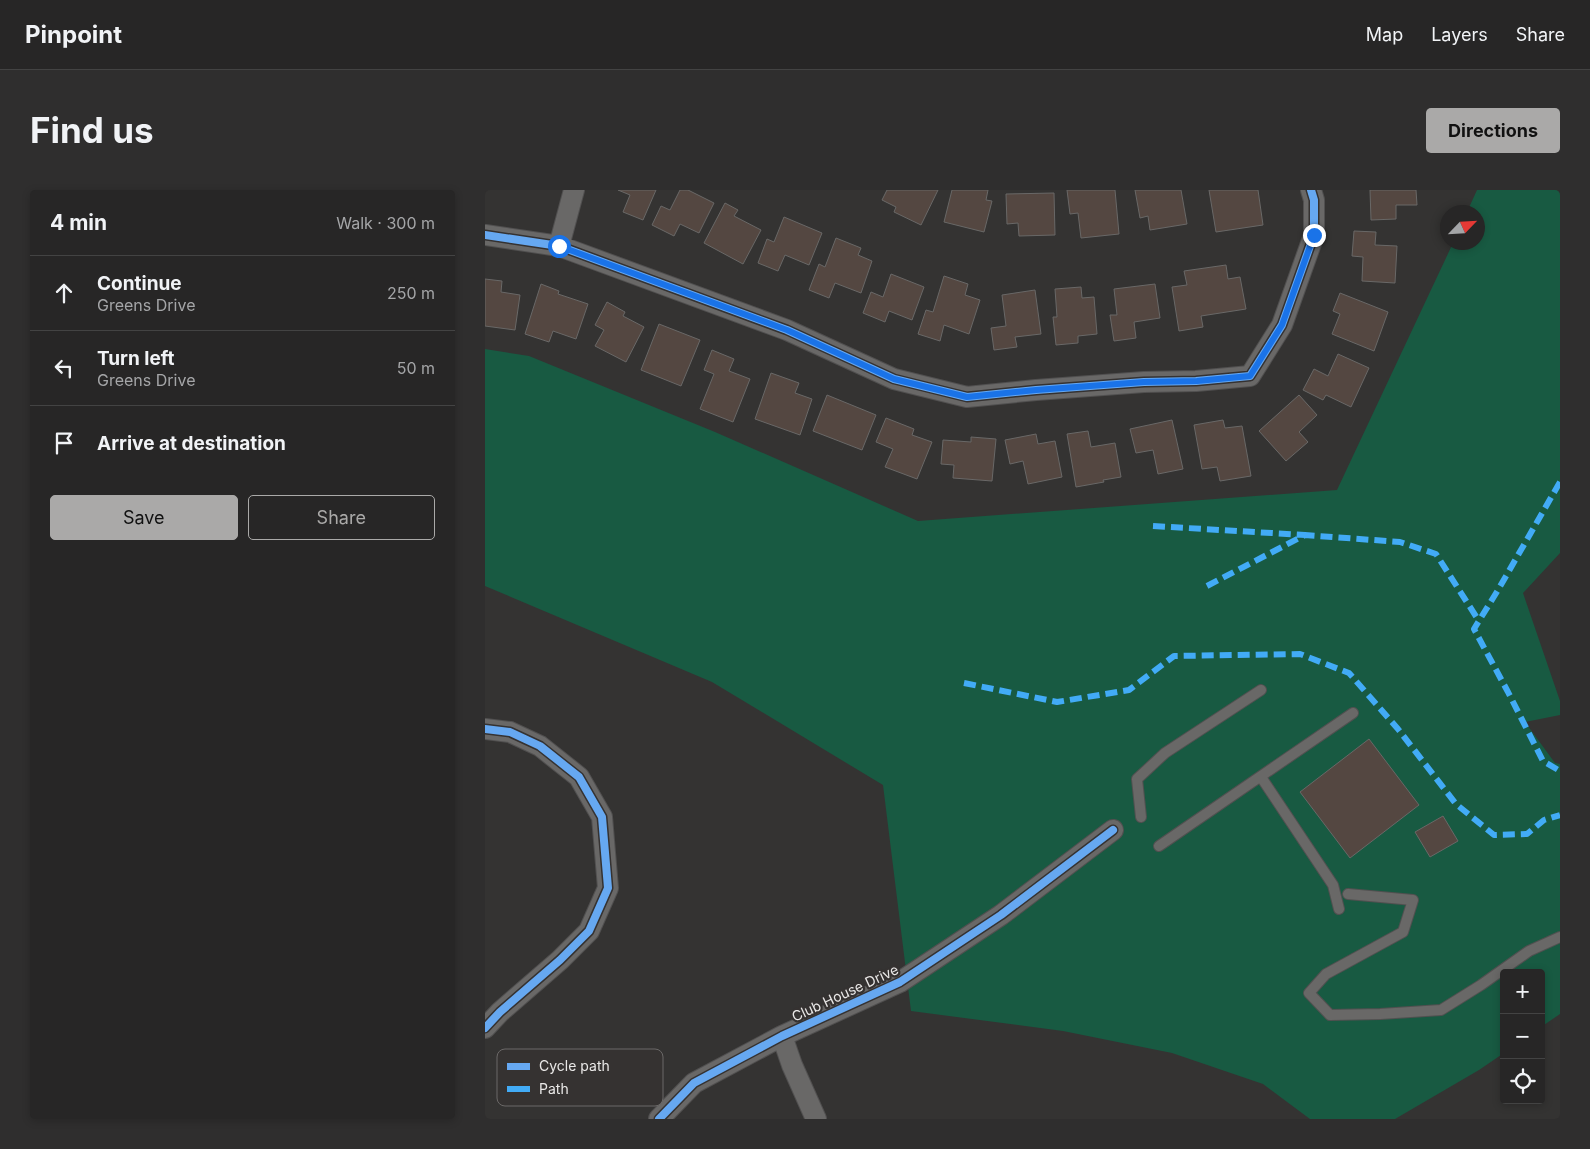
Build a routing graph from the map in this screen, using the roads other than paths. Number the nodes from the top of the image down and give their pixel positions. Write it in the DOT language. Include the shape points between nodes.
graph roads {
  1 [pos="574,190"];
  2 [pos="1311,190"];
  3 [pos="485,235"];
  4 [pos="559,246"];
  5 [pos="1261,690"];
  6 [pos="1353,713"];
  7 [pos="485,729"];
  8 [pos="1261,777"];
  9 [pos="1141,817"];
  10 [pos="1113,830"];
  11 [pos="1159,846"];
  12 [pos="1348,894"];
  13 [pos="1339,909"];
  14 [pos="1560,937"];
  15 [pos="485,1028"];
  16 [pos="782,1036"];
  17 [pos="659,1119"];
  18 [pos="816,1119"];
  1 -- 4 [label="street"];
  2 -- 4 [label="street" via="1314,235 1282,325 1250,376 1197,381 967,397 894,379 787,330"];
  3 -- 4 [label="street"];
  5 -- 9 [label="lane" via="1165,753 1137,779"];
  6 -- 8 [label="lane"];
  7 -- 15 [label="street" via="510,732 540,746 579,777 602,817 608,888 589,931"];
  8 -- 11 [label="lane"];
  8 -- 13 [label="lane" via="1333,885"];
  10 -- 16 [label="street, Club House Drive" via="1001,915 900,982"];
  12 -- 14 [label="lane" via="1413,900 1403,932 1326,974 1309,993 1330,1015 1441,1010 1529,951"];
  16 -- 17 [label="street, Club House Drive" via="694,1083"];
  16 -- 18 [label="street"];
}
